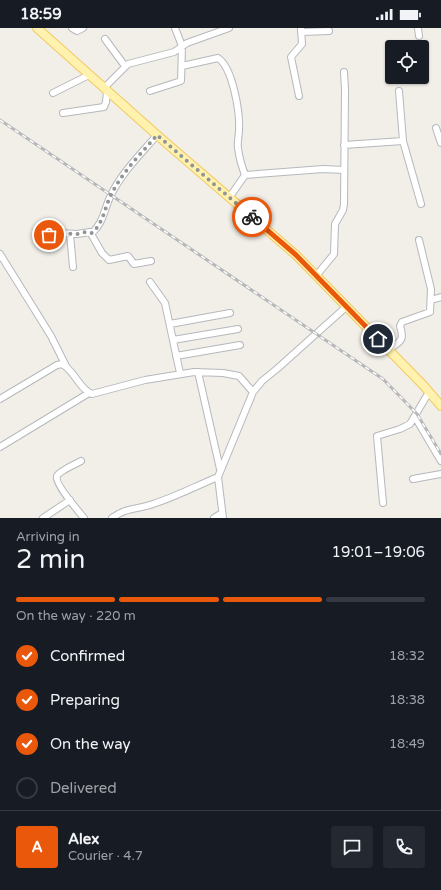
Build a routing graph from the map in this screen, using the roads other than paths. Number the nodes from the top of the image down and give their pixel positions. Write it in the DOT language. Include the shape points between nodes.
graph roads {
  1 [pos="37,28"];
  2 [pos="72,28"];
  3 [pos="83,28"];
  4 [pos="175,28"];
  5 [pos="229,28"];
  6 [pos="418,28"];
  7 [pos="301,30"];
  8 [pos="330,31"];
  9 [pos="419,36"];
  10 [pos="105,39"];
  11 [pos="182,46"];
  12 [pos="125,66"];
  13 [pos="182,66"];
  14 [pos="344,72"];
  15 [pos="89,75"];
  16 [pos="106,89"];
  17 [pos="150,91"];
  18 [pos="399,91"];
  19 [pos="53,93"];
  20 [pos="299,96"];
  21 [pos="63,113"];
  22 [pos="436,128"];
  23 [pos="157,135"];
  24 [pos="403,141"];
  25 [pos="441,143"];
  26 [pos="344,144"];
  27 [pos="344,170"];
  28 [pos="245,175"];
  29 [pos="229,198"];
  30 [pos="421,204"];
  31 [pos="92,233"];
  32 [pos="70,234"];
  33 [pos="40,237"];
  34 [pos="419,240"];
  35 [pos="0,254"];
  36 [pos="151,261"];
  37 [pos="73,267"];
  38 [pos="316,276"];
  39 [pos="150,282"];
  40 [pos="441,297"];
  41 [pos="431,300"];
  42 [pos="346,307"];
  43 [pos="230,313"];
  44 [pos="170,324"];
  45 [pos="238,329"];
  46 [pos="173,340"];
  47 [pos="240,345"];
  48 [pos="388,350"];
  49 [pos="176,356"];
  50 [pos="66,366"];
  51 [pos="198,372"];
  52 [pos="180,373"];
  53 [pos="253,392"];
  54 [pos="430,392"];
  55 [pos="89,393"];
  56 [pos="0,399"];
  57 [pos="441,406"];
  58 [pos="415,417"];
  59 [pos="0,447"];
  60 [pos="81,460"];
  61 [pos="441,461"];
  62 [pos="220,469"];
  63 [pos="441,474"];
  64 [pos="218,477"];
  65 [pos="413,479"];
  66 [pos="70,500"];
  67 [pos="383,503"];
  68 [pos="223,515"];
  69 [pos="43,518"];
  70 [pos="84,518"];
  71 [pos="112,518"];
  72 [pos="214,518"];
  1 -- 15 [label="main road"];
  2 -- 3 [label="street" via="77,31"];
  4 -- 11 [label="street"];
  5 -- 11 [label="street"];
  6 -- 9 [label="street"];
  7 -- 8 [label="street"];
  7 -- 20 [label="street" via="301,47 291,57"];
  10 -- 12 [label="street"];
  11 -- 12 [label="street" via="174,52"];
  11 -- 13 [label="street"];
  12 -- 16 [label="street"];
  13 -- 17 [label="street" via="180,81"];
  13 -- 28 [label="street" via="218,58 222,62 230,76 234,91 239,120 238,149"];
  14 -- 26 [label="street"];
  15 -- 16 [label="main road"];
  15 -- 19 [label="street"];
  16 -- 21 [label="street" via="104,107"];
  16 -- 23 [label="main road"];
  18 -- 24 [label="street"];
  22 -- 25 [label="street"];
  23 -- 29 [label="main road"];
  23 -- 31 [label="street" via="116,186 100,225"];
  24 -- 26 [label="street"];
  24 -- 30 [label="street"];
  26 -- 27 [label="street"];
  27 -- 28 [label="street" via="323,169"];
  27 -- 38 [label="street" via="344,204 335,224 334,254"];
  28 -- 29 [label="street"];
  29 -- 38 [label="main road" via="296,255"];
  31 -- 32 [label="street"];
  31 -- 36 [label="street" via="102,253 109,260 128,256 134,264"];
  32 -- 33 [label="street" via="58,233"];
  32 -- 37 [label="street"];
  34 -- 41 [label="street"];
  35 -- 50 [label="street" via="51,336"];
  38 -- 42 [label="main road"];
  39 -- 44 [label="street" via="163,300"];
  40 -- 41 [label="street"];
  41 -- 48 [label="street" via="429,314 400,324 402,339"];
  42 -- 48 [label="main road"];
  42 -- 53 [label="street" via="262,381"];
  43 -- 44 [label="street"];
  44 -- 46 [label="street"];
  45 -- 46 [label="street"];
  46 -- 49 [label="street"];
  47 -- 49 [label="street"];
  48 -- 54 [label="main road"];
  49 -- 52 [label="street"];
  50 -- 55 [label="street"];
  50 -- 56 [label="street" via="57,365"];
  51 -- 52 [label="street"];
  51 -- 53 [label="street" via="240,376"];
  51 -- 62 [label="street"];
  52 -- 55 [label="street"];
  53 -- 62 [label="street"];
  54 -- 57 [label="main road"];
  54 -- 58 [label="street"];
  55 -- 59 [label="street"];
  58 -- 61 [label="street"];
  58 -- 67 [label="street" via="408,426 378,436"];
  60 -- 66 [label="street" via="57,476"];
  62 -- 64 [label="street"];
  63 -- 65 [label="street"];
  64 -- 68 [label="street"];
  64 -- 71 [label="street" via="152,505 127,509"];
  66 -- 69 [label="street"];
  66 -- 70 [label="street"];
  68 -- 72 [label="street"];
}
